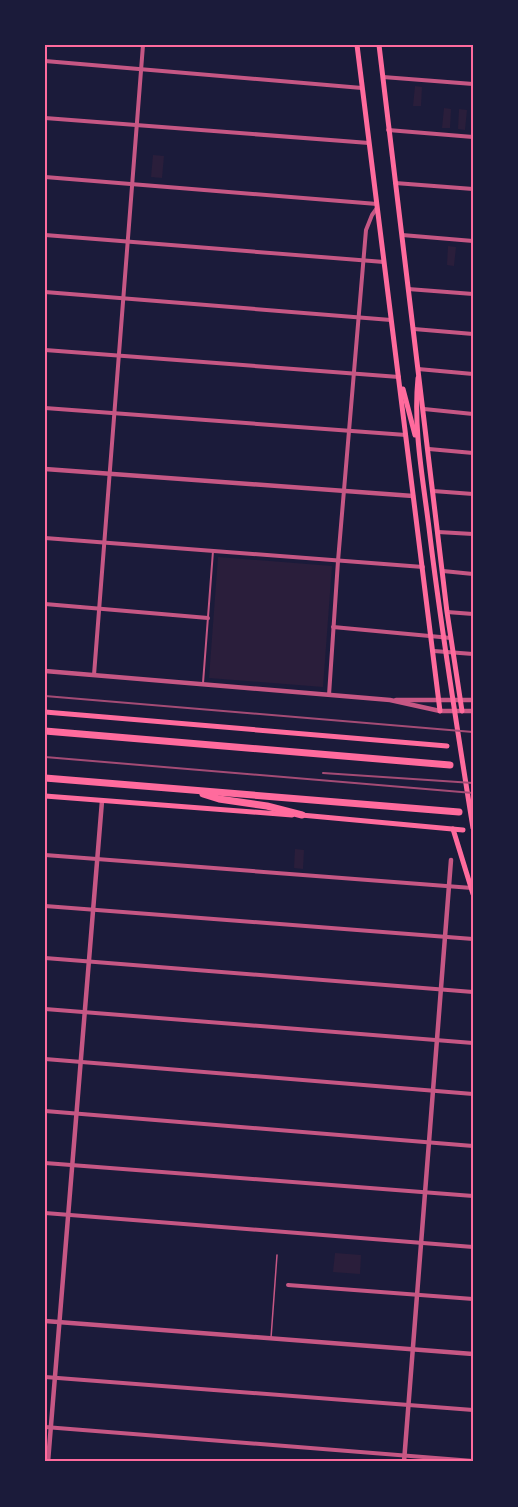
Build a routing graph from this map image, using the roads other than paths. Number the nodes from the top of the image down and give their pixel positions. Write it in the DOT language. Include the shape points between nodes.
graph roads {
  1 [pos="143,45"];
  2 [pos="357,45"];
  3 [pos="379,45"];
  4 [pos="45,61"];
  5 [pos="141,68"];
  6 [pos="382,77"];
  7 [pos="473,84"];
  8 [pos="363,88"];
  9 [pos="45,118"];
  10 [pos="137,126"];
  11 [pos="388,130"];
  12 [pos="473,137"];
  13 [pos="370,143"];
  14 [pos="45,177"];
  15 [pos="395,183"];
  16 [pos="132,184"];
  17 [pos="473,189"];
  18 [pos="377,205"];
  19 [pos="45,235"];
  20 [pos="401,235"];
  21 [pos="128,241"];
  22 [pos="473,241"];
  23 [pos="363,259"];
  24 [pos="385,262"];
  25 [pos="408,289"];
  26 [pos="45,292"];
  27 [pos="473,294"];
  28 [pos="123,298"];
  29 [pos="358,318"];
  30 [pos="392,320"];
  31 [pos="414,329"];
  32 [pos="473,334"];
  33 [pos="45,350"];
  34 [pos="119,357"];
  35 [pos="418,369"];
  36 [pos="354,374"];
  37 [pos="473,374"];
  38 [pos="399,377"];
  39 [pos="45,408"];
  40 [pos="424,409"];
  41 [pos="114,413"];
  42 [pos="473,414"];
  43 [pos="349,431"];
  44 [pos="406,435"];
  45 [pos="429,449"];
  46 [pos="419,451"];
  47 [pos="473,453"];
  48 [pos="45,469"];
  49 [pos="110,474"];
  50 [pos="344,491"];
  51 [pos="433,491"];
  52 [pos="473,494"];
  53 [pos="413,496"];
  54 [pos="438,532"];
  55 [pos="473,534"];
  56 [pos="45,538"];
  57 [pos="103,543"];
  58 [pos="213,551"];
  59 [pos="338,561"];
  60 [pos="423,567"];
  61 [pos="443,571"];
  62 [pos="473,574"];
  63 [pos="45,604"];
  64 [pos="98,609"];
  65 [pos="447,612"];
  66 [pos="473,614"];
  67 [pos="208,618"];
  68 [pos="333,627"];
  69 [pos="431,636"];
  70 [pos="451,638"];
  71 [pos="434,651"];
  72 [pos="453,653"];
  73 [pos="473,654"];
  74 [pos="435,663"];
  75 [pos="454,664"];
  76 [pos="45,671"];
  77 [pos="94,675"];
  78 [pos="203,685"];
  79 [pos="329,695"];
  80 [pos="390,700"];
  81 [pos="460,700"];
  82 [pos="473,700"];
  83 [pos="440,701"];
  84 [pos="440,711"];
  85 [pos="462,711"];
  86 [pos="473,711"];
  87 [pos="45,712"];
  88 [pos="45,731"];
  89 [pos="447,746"];
  90 [pos="450,765"];
  91 [pos="45,778"];
  92 [pos="195,791"];
  93 [pos="45,796"];
  94 [pos="102,801"];
  95 [pos="459,812"];
  96 [pos="302,815"];
  97 [pos="473,828"];
  98 [pos="453,829"];
  99 [pos="462,830"];
  100 [pos="45,855"];
  101 [pos="97,859"];
  102 [pos="451,860"];
  103 [pos="449,886"];
  104 [pos="473,891"];
  105 [pos="45,906"];
  106 [pos="93,910"];
  107 [pos="445,938"];
  108 [pos="473,939"];
  109 [pos="45,958"];
  110 [pos="89,961"];
  111 [pos="441,990"];
  112 [pos="473,992"];
  113 [pos="45,1009"];
  114 [pos="85,1012"];
  115 [pos="437,1041"];
  116 [pos="473,1043"];
  117 [pos="45,1059"];
  118 [pos="81,1062"];
  119 [pos="433,1091"];
  120 [pos="473,1094"];
  121 [pos="45,1111"];
  122 [pos="76,1114"];
  123 [pos="429,1142"];
  124 [pos="473,1146"];
  125 [pos="45,1162"];
  126 [pos="72,1165"];
  127 [pos="425,1192"];
  128 [pos="473,1196"];
  129 [pos="45,1214"];
  130 [pos="68,1215"];
  131 [pos="421,1244"];
  132 [pos="473,1247"];
  133 [pos="277,1255"];
  134 [pos="288,1285"];
  135 [pos="417,1295"];
  136 [pos="473,1299"];
  137 [pos="45,1321"];
  138 [pos="60,1322"];
  139 [pos="271,1338"];
  140 [pos="413,1350"];
  141 [pos="473,1354"];
  142 [pos="45,1377"];
  143 [pos="55,1378"];
  144 [pos="408,1405"];
  145 [pos="473,1410"];
  146 [pos="48,1428"];
  147 [pos="404,1459"];
  148 [pos="473,1461"];
  149 [pos="48,1462"];
  1 -- 5 [label="street"];
  2 -- 8 [label="main road"];
  3 -- 6 [label="main road"];
  4 -- 5 [label="street"];
  5 -- 8 [label="street"];
  5 -- 10 [label="street"];
  6 -- 7 [label="street"];
  6 -- 11 [label="main road"];
  8 -- 13 [label="main road"];
  9 -- 10 [label="street"];
  10 -- 13 [label="street"];
  10 -- 16 [label="street"];
  11 -- 12 [label="street"];
  11 -- 15 [label="main road"];
  13 -- 18 [label="main road"];
  14 -- 16 [label="street"];
  15 -- 17 [label="street"];
  15 -- 20 [label="main road"];
  16 -- 18 [label="street"];
  16 -- 21 [label="street"];
  18 -- 23 [label="street" via="366,230"];
  18 -- 24 [label="main road"];
  19 -- 21 [label="street"];
  20 -- 22 [label="street"];
  20 -- 25 [label="main road"];
  21 -- 23 [label="street"];
  21 -- 28 [label="street"];
  23 -- 24 [label="street"];
  23 -- 29 [label="street"];
  24 -- 30 [label="main road"];
  25 -- 27 [label="street"];
  25 -- 31 [label="main road"];
  26 -- 28 [label="street"];
  28 -- 29 [label="street"];
  28 -- 34 [label="street"];
  29 -- 30 [label="street"];
  29 -- 36 [label="street"];
  30 -- 38 [label="main road"];
  31 -- 32 [label="street"];
  31 -- 35 [label="main road"];
  33 -- 34 [label="street"];
  34 -- 36 [label="street"];
  34 -- 41 [label="street"];
  35 -- 37 [label="street"];
  35 -- 40 [label="main road"];
  35 -- 46 [label="main road"];
  36 -- 38 [label="street"];
  36 -- 43 [label="street"];
  38 -- 44 [label="main road"];
  38 -- 46 [label="main road"];
  39 -- 41 [label="street"];
  40 -- 42 [label="street"];
  40 -- 45 [label="main road"];
  41 -- 43 [label="street"];
  41 -- 49 [label="street"];
  43 -- 44 [label="street"];
  43 -- 50 [label="street"];
  44 -- 53 [label="main road"];
  45 -- 47 [label="street"];
  45 -- 51 [label="main road"];
  46 -- 97 [label="main road" via="441,627"];
  48 -- 49 [label="street"];
  49 -- 50 [label="street"];
  49 -- 57 [label="street"];
  50 -- 53 [label="street"];
  50 -- 59 [label="street"];
  51 -- 52 [label="street"];
  51 -- 54 [label="main road"];
  53 -- 60 [label="main road"];
  54 -- 55 [label="street"];
  54 -- 61 [label="main road"];
  56 -- 57 [label="street"];
  57 -- 58 [label="street"];
  57 -- 64 [label="street"];
  58 -- 59 [label="street"];
  58 -- 67 [label="street"];
  59 -- 60 [label="street"];
  59 -- 68 [label="street"];
  60 -- 69 [label="main road"];
  61 -- 62 [label="street"];
  61 -- 65 [label="main road"];
  63 -- 64 [label="street"];
  64 -- 67 [label="street"];
  64 -- 77 [label="street"];
  65 -- 66 [label="street"];
  65 -- 70 [label="main road"];
  67 -- 78 [label="street"];
  68 -- 69 [label="street"];
  68 -- 79 [label="street"];
  69 -- 70 [label="street"];
  69 -- 71 [label="main road"];
  70 -- 72 [label="main road"];
  71 -- 72 [label="street"];
  71 -- 74 [label="main road"];
  72 -- 73 [label="street"];
  72 -- 75 [label="main road"];
  74 -- 75 [label="main road"];
  74 -- 83 [label="main road"];
  75 -- 81 [label="main road"];
  76 -- 77 [label="street"];
  77 -- 78 [label="street"];
  78 -- 79 [label="street"];
  79 -- 80 [label="street"];
  80 -- 83 [label="street"];
  80 -- 84 [label="street"];
  81 -- 82 [label="street"];
  81 -- 83 [label="street"];
  81 -- 85 [label="main road"];
  83 -- 84 [label="main road"];
  84 -- 85 [label="street"];
  85 -- 86 [label="street"];
  87 -- 89 [label="main road"];
  88 -- 90 [label="highway"];
  91 -- 92 [label="highway"];
  92 -- 95 [label="highway"];
  92 -- 96 [label="highway"];
  93 -- 94 [label="main road"];
  94 -- 96 [label="main road"];
  94 -- 101 [label="street"];
  96 -- 98 [label="main road"];
  98 -- 99 [label="main road"];
  98 -- 104 [label="main road"];
  100 -- 101 [label="street"];
  101 -- 103 [label="street"];
  101 -- 106 [label="street"];
  102 -- 103 [label="street"];
  103 -- 104 [label="street"];
  103 -- 107 [label="street"];
  105 -- 106 [label="street"];
  106 -- 107 [label="street"];
  106 -- 110 [label="street"];
  107 -- 108 [label="street"];
  107 -- 111 [label="street"];
  109 -- 110 [label="street"];
  110 -- 111 [label="street"];
  110 -- 114 [label="street"];
  111 -- 112 [label="street"];
  111 -- 115 [label="street"];
  113 -- 114 [label="street"];
  114 -- 115 [label="street"];
  114 -- 118 [label="street"];
  115 -- 116 [label="street"];
  115 -- 119 [label="street"];
  117 -- 118 [label="street"];
  118 -- 119 [label="street"];
  118 -- 122 [label="street"];
  119 -- 120 [label="street"];
  119 -- 123 [label="street"];
  121 -- 122 [label="street"];
  122 -- 123 [label="street"];
  122 -- 126 [label="street"];
  123 -- 124 [label="street"];
  123 -- 127 [label="street"];
  125 -- 126 [label="street"];
  126 -- 127 [label="street"];
  126 -- 130 [label="street"];
  127 -- 128 [label="street"];
  127 -- 131 [label="street"];
  129 -- 130 [label="street"];
  130 -- 131 [label="street"];
  130 -- 138 [label="street"];
  131 -- 132 [label="street"];
  131 -- 135 [label="street"];
  133 -- 139 [label="lane"];
  134 -- 135 [label="street"];
  135 -- 136 [label="street"];
  135 -- 140 [label="street"];
  137 -- 138 [label="street"];
  138 -- 139 [label="street"];
  138 -- 143 [label="street"];
  139 -- 140 [label="street"];
  140 -- 141 [label="street"];
  140 -- 144 [label="street"];
  142 -- 143 [label="street"];
  143 -- 144 [label="street"];
  143 -- 146 [label="street"];
  144 -- 145 [label="street"];
  144 -- 147 [label="street"];
  146 -- 147 [label="street"];
  146 -- 149 [label="street"];
  147 -- 148 [label="street"];
}
